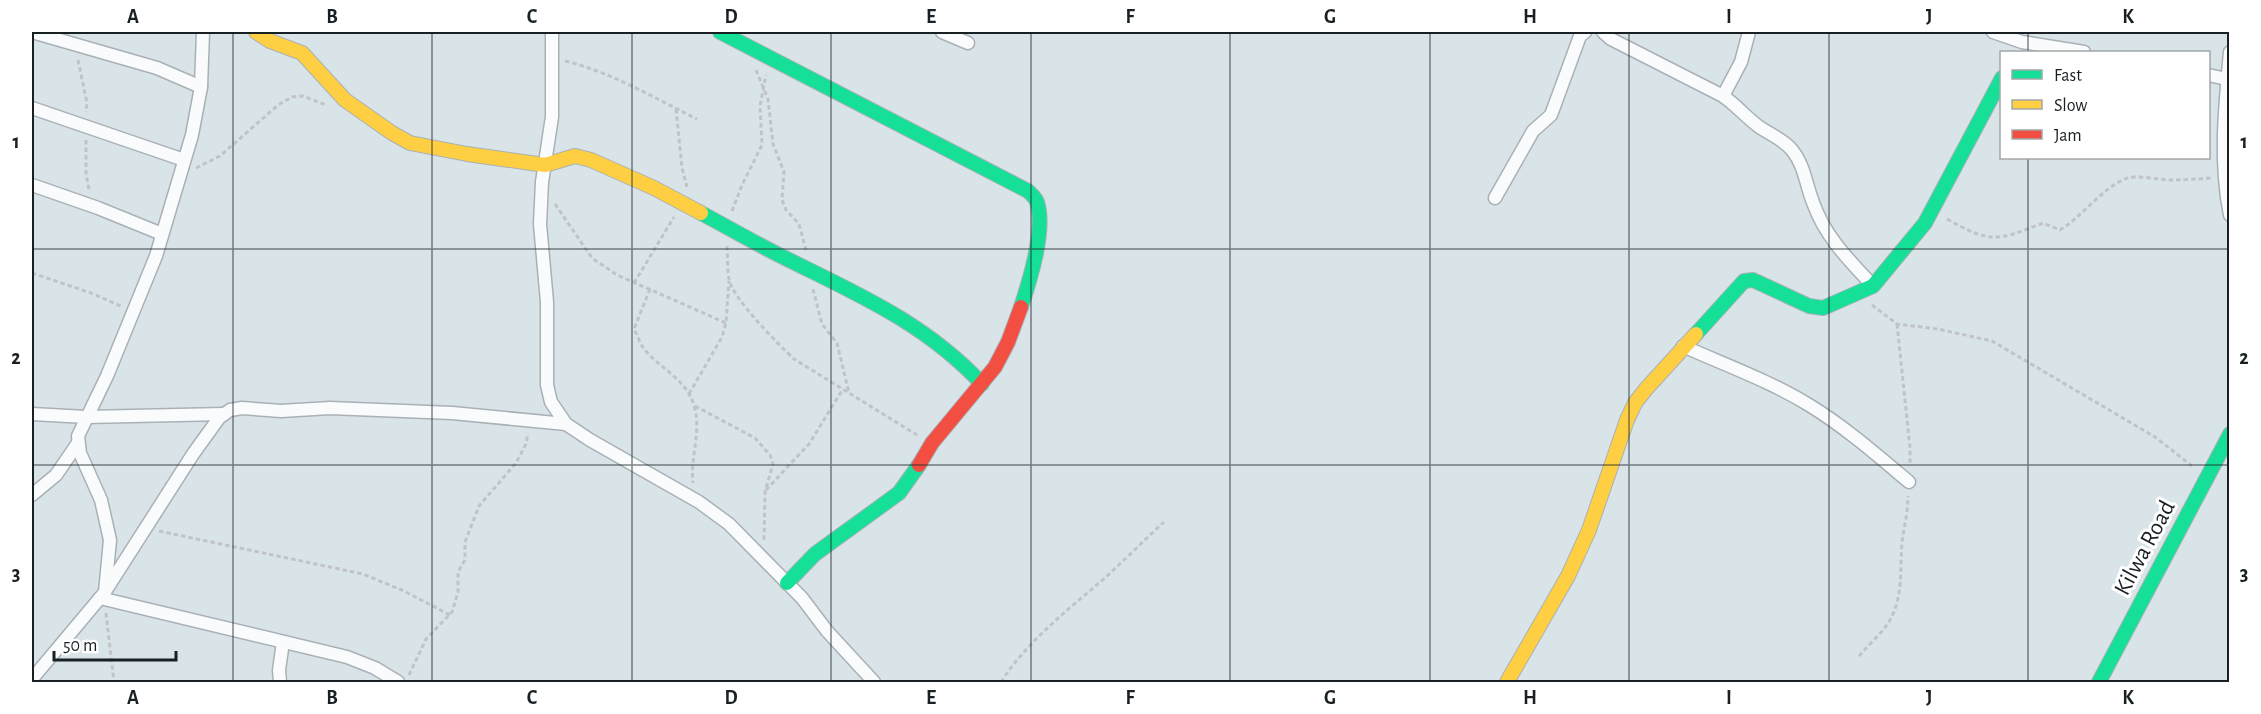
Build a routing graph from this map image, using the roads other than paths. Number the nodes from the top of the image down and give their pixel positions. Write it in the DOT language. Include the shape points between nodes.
graph roads {
  1 [pos="32,32"];
  2 [pos="203,32"];
  3 [pos="256,32"];
  4 [pos="552,32"];
  5 [pos="720,32"];
  6 [pos="942,32"];
  7 [pos="1585,32"];
  8 [pos="1597,32"];
  9 [pos="1603,32"];
  10 [pos="1749,32"];
  11 [pos="1993,32"];
  12 [pos="968,43"];
  13 [pos="2019,47"];
  14 [pos="2071,51"];
  15 [pos="2229,52"];
  16 [pos="2210,75"];
  17 [pos="2227,79"];
  18 [pos="2000,80"];
  19 [pos="201,87"];
  20 [pos="1723,96"];
  21 [pos="32,108"];
  22 [pos="184,160"];
  23 [pos="545,165"];
  24 [pos="32,185"];
  25 [pos="1496,198"];
  26 [pos="2229,215"];
  27 [pos="162,234"];
  28 [pos="1873,286"];
  29 [pos="1683,346"];
  30 [pos="982,384"];
  31 [pos="32,414"];
  32 [pos="224,414"];
  33 [pos="86,417"];
  34 [pos="567,424"];
  35 [pos="2229,434"];
  36 [pos="78,443"];
  37 [pos="1909,482"];
  38 [pos="32,495"];
  39 [pos="787,583"];
  40 [pos="103,596"];
  41 [pos="283,642"];
  42 [pos="32,679"];
  43 [pos="280,682"];
  44 [pos="398,682"];
  45 [pos="874,682"];
  46 [pos="1507,682"];
  47 [pos="2099,682"];
  1 -- 19 [label="street" via="157,68"];
  2 -- 19 [label="street"];
  3 -- 23 [label="main road" via="302,53 345,100 410,142"];
  4 -- 23 [label="street" via="552,117"];
  5 -- 30 [label="main road" via="1028,191 1036,199 1038,238 1029,284 1008,342"];
  6 -- 12 [label="street"];
  7 -- 25 [label="street" via="1580,36 1551,115 1533,131"];
  8 -- 9 [label="street"];
  9 -- 20 [label="street"];
  10 -- 20 [label="street"];
  11 -- 13 [label="street"];
  13 -- 14 [label="street"];
  15 -- 17 [label="street"];
  16 -- 17 [label="street"];
  17 -- 26 [label="street" via="2223,139"];
  18 -- 28 [label="main road" via="1932,211"];
  19 -- 22 [label="street"];
  20 -- 28 [label="street" via="1791,149 1831,239"];
  21 -- 22 [label="street"];
  22 -- 27 [label="street"];
  23 -- 30 [label="main road" via="566,157 581,157 654,188 873,301 960,359"];
  23 -- 34 [label="street" via="540,224 547,302 547,385 551,402"];
  24 -- 27 [label="street"];
  27 -- 33 [label="street" via="133,312"];
  28 -- 29 [label="main road" via="1820,308 1752,280 1744,281"];
  29 -- 37 [label="street" via="1809,405"];
  29 -- 46 [label="main road" via="1635,403 1568,576"];
  30 -- 39 [label="main road" via="932,443 898,493 815,554"];
  31 -- 33 [label="street"];
  32 -- 33 [label="street"];
  32 -- 34 [label="street" via="236,408 330,408 453,413"];
  32 -- 40 [label="street" via="193,454"];
  33 -- 36 [label="street"];
  34 -- 39 [label="street" via="699,502 729,524"];
  35 -- 47 [label="main road, Kilwa Road"];
  36 -- 38 [label="street" via="56,475"];
  36 -- 40 [label="street" via="101,500 110,540"];
  39 -- 45 [label="street"];
  40 -- 41 [label="street"];
  40 -- 42 [label="street"];
  41 -- 43 [label="street"];
  41 -- 44 [label="street" via="358,661"];
}
